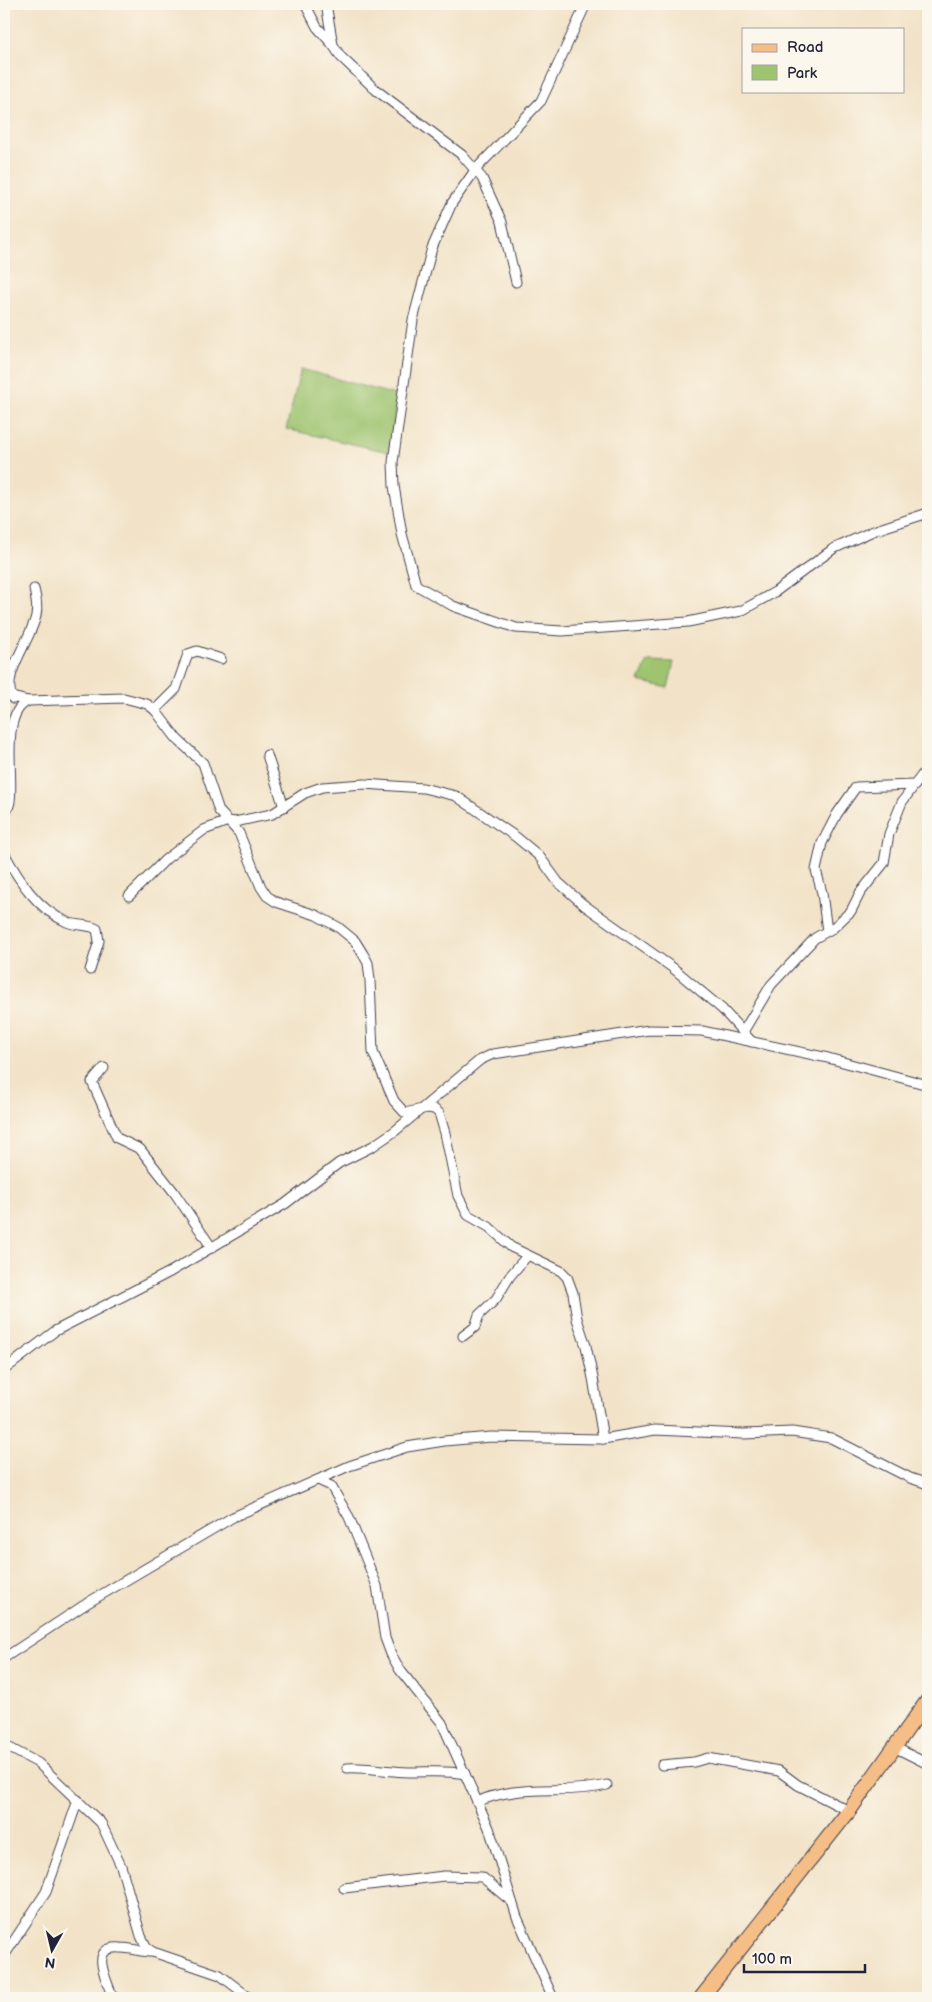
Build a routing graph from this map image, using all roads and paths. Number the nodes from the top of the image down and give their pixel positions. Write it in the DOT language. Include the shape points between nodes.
graph roads {
  1 [pos="305,4"];
  2 [pos="326,4"];
  3 [pos="586,4"];
  4 [pos="333,45"];
  5 [pos="476,169"];
  6 [pos="516,282"];
  7 [pos="928,513"];
  8 [pos="34,589"];
  9 [pos="221,659"];
  10 [pos="4,695"];
  11 [pos="13,699"];
  12 [pos="28,701"];
  13 [pos="155,710"];
  14 [pos="267,755"];
  15 [pos="928,767"];
  16 [pos="915,785"];
  17 [pos="284,807"];
  18 [pos="4,816"];
  19 [pos="228,821"];
  20 [pos="4,853"];
  21 [pos="129,896"];
  22 [pos="827,931"];
  23 [pos="90,970"];
  24 [pos="742,1032"];
  25 [pos="752,1043"];
  26 [pos="104,1068"];
  27 [pos="928,1085"];
  28 [pos="422,1109"];
  29 [pos="212,1248"];
  30 [pos="527,1256"];
  31 [pos="463,1336"];
  32 [pos="4,1370"];
  33 [pos="603,1439"];
  34 [pos="318,1480"];
  35 [pos="928,1484"];
  36 [pos="4,1658"];
  37 [pos="928,1700"];
  38 [pos="4,1745"];
  39 [pos="896,1748"];
  40 [pos="928,1764"];
  41 [pos="662,1766"];
  42 [pos="348,1768"];
  43 [pos="465,1774"];
  44 [pos="607,1785"];
  45 [pos="78,1800"];
  46 [pos="478,1802"];
  47 [pos="849,1811"];
  48 [pos="344,1888"];
  49 [pos="512,1902"];
  50 [pos="153,1952"];
  51 [pos="4,1956"];
  52 [pos="113,1998"];
  53 [pos="250,1998"];
  54 [pos="553,1998"];
  55 [pos="701,1998"];
  1 -- 4 [label="street" via="317,28"];
  2 -- 4 [label="street"];
  3 -- 5 [label="street" via="541,102"];
  4 -- 5 [label="street" via="376,90"];
  5 -- 6 [label="street" via="502,222"];
  5 -- 7 [label="street" via="452,203 432,248 413,320 393,462 402,534 416,585 453,606 516,628 562,631 688,622 741,611 775,592 834,549 873,531"];
  8 -- 11 [label="street" via="36,615 7,678 7,688"];
  9 -- 13 [label="street" via="198,651 188,654 176,689"];
  10 -- 11 [label="street"];
  11 -- 12 [label="street"];
  12 -- 13 [label="street" via="124,698 147,704"];
  12 -- 18 [label="street" via="19,704 9,716 6,761 10,804"];
  13 -- 19 [label="street" via="178,739 204,763 214,800"];
  14 -- 17 [label="street"];
  15 -- 16 [label="street"];
  16 -- 22 [label="street" via="902,802 889,834 884,863 860,893 851,911"];
  16 -- 22 [label="street" via="856,787 837,814 822,843 816,870"];
  17 -- 19 [label="street" via="272,814"];
  17 -- 24 [label="street" via="305,793 322,787 364,784 423,788 456,796 516,837 539,856 558,882 584,905 673,968 722,1009"];
  19 -- 21 [label="street" via="204,830 166,859"];
  19 -- 28 [label="street" via="239,833 267,896 316,915 355,941 368,963 373,1052 400,1110 410,1114"];
  20 -- 23 [label="street" via="26,888 48,912 68,923 97,929 99,941"];
  22 -- 24 [label="street" via="815,938 771,985"];
  24 -- 25 [label="street"];
  25 -- 27 [label="street" via="828,1058"];
  25 -- 28 [label="street" via="702,1030 682,1029 649,1030 514,1049 480,1060"];
  26 -- 29 [label="street" via="92,1082 117,1138 140,1149"];
  28 -- 29 [label="street" via="285,1204"];
  28 -- 30 [label="street" via="434,1109 439,1113 463,1209 472,1219 489,1227"];
  29 -- 32 [label="street" via="55,1331"];
  30 -- 31 [label="street" via="479,1315 475,1326"];
  30 -- 33 [label="street" via="561,1271 571,1284 593,1378"];
  33 -- 34 [label="street" via="491,1437 444,1440 386,1452"];
  33 -- 35 [label="street" via="655,1430 810,1434 831,1438"];
  34 -- 36 [label="street" via="233,1518 89,1602"];
  34 -- 43 [label="street" via="331,1486 337,1494 364,1553 378,1586 386,1638 400,1670 442,1723"];
  37 -- 39 [label="main road"];
  38 -- 45 [label="street" via="38,1763"];
  39 -- 40 [label="street"];
  39 -- 47 [label="main road"];
  41 -- 47 [label="street" via="708,1758 779,1771 798,1785"];
  42 -- 43 [label="street" via="394,1772 444,1770"];
  43 -- 46 [label="street"];
  44 -- 46 [label="street" via="590,1789 515,1791"];
  45 -- 50 [label="street" via="101,1823 121,1866 141,1936"];
  45 -- 51 [label="street" via="46,1892"];
  46 -- 49 [label="street"];
  47 -- 55 [label="main road"];
  48 -- 49 [label="street" via="444,1876 482,1877"];
  49 -- 54 [label="street"];
  50 -- 52 [label="street" via="105,1949 101,1961"];
  50 -- 53 [label="street" via="220,1975"];
}
